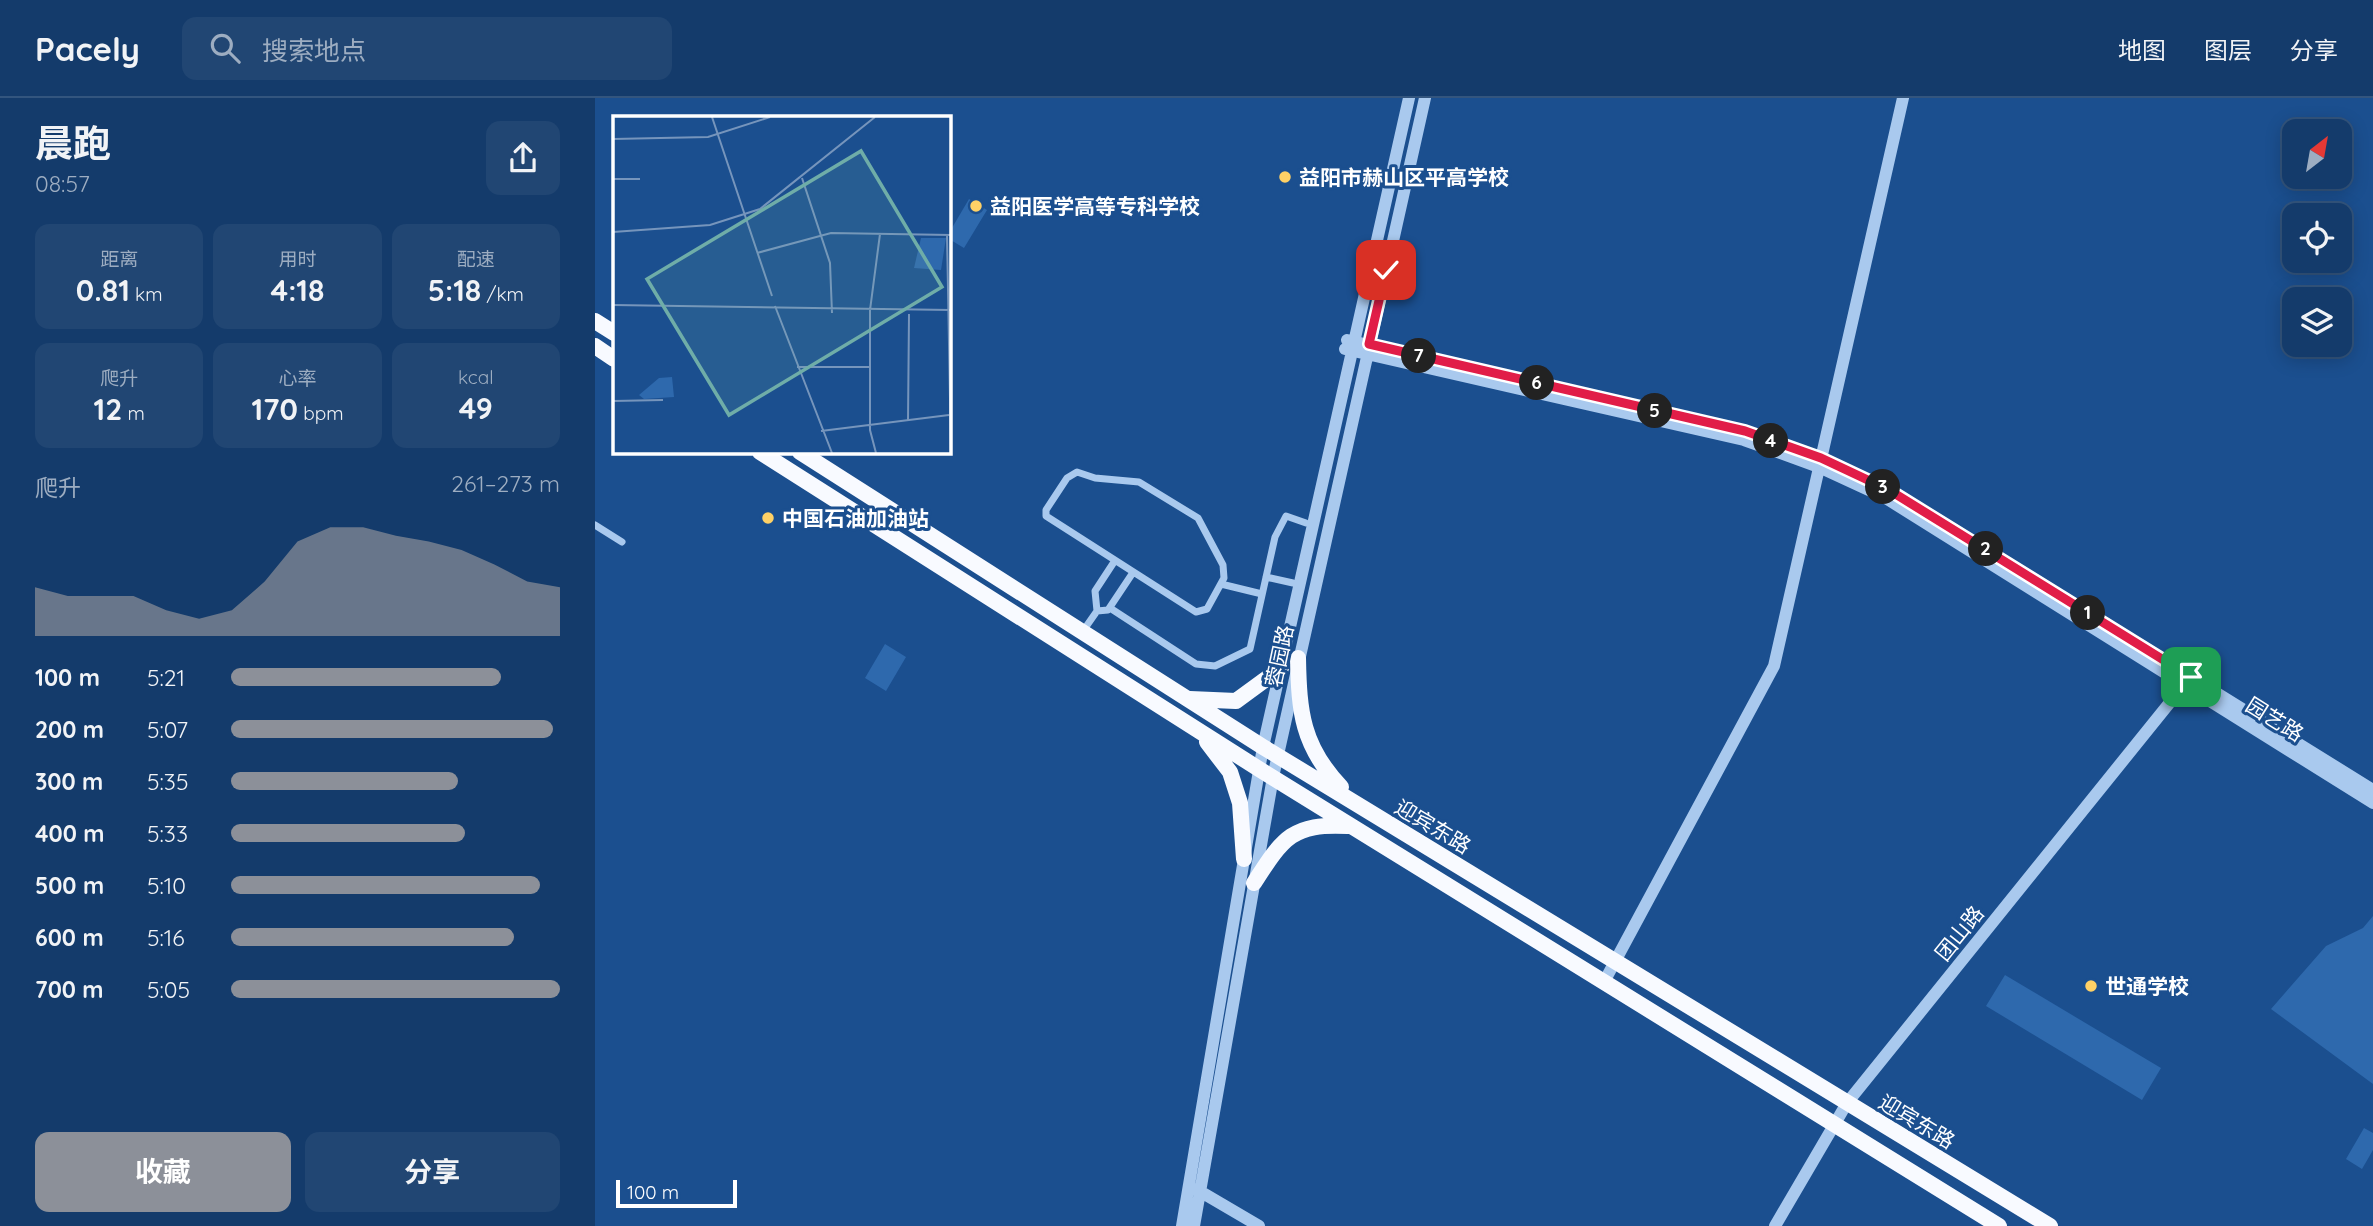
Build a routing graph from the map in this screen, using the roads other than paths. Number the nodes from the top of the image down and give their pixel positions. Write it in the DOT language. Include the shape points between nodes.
graph roads {
  1 [pos="1409,98"];
  2 [pos="1425,98"];
  3 [pos="1903,98"];
  4 [pos="595,321"];
  5 [pos="613,332"];
  6 [pos="595,346"];
  7 [pos="1356,347"];
  8 [pos="613,358"];
  9 [pos="762,453"];
  10 [pos="802,453"];
  11 [pos="1820,463"];
  12 [pos="856,486"];
  13 [pos="844,505"];
  14 [pos="1306,523"];
  15 [pos="595,526"];
  16 [pos="622,542"];
  17 [pos="1114,562"];
  18 [pos="1132,574"];
  19 [pos="1266,577"];
  20 [pos="1293,583"];
  21 [pos="1221,584"];
  22 [pos="1262,594"];
  23 [pos="1110,608"];
  24 [pos="1097,611"];
  25 [pos="1083,631"];
  26 [pos="1299,658"];
  27 [pos="1281,668"];
  28 [pos="2187,681"];
  29 [pos="1173,689"];
  30 [pos="1190,699"];
  31 [pos="1162,707"];
  32 [pos="1199,731"];
  33 [pos="1263,747"];
  34 [pos="1278,756"];
  35 [pos="1266,773"];
  36 [pos="2373,790"];
  37 [pos="2373,803"];
  38 [pos="1360,806"];
  39 [pos="1353,827"];
  40 [pos="1244,859"];
  41 [pos="1254,883"];
  42 [pos="1616,962"];
  43 [pos="1604,982"];
  44 [pos="1847,1103"];
  45 [pos="1836,1126"];
  46 [pos="1195,1189"];
  47 [pos="1182,1226"];
  48 [pos="1194,1226"];
  49 [pos="1259,1226"];
  50 [pos="1775,1226"];
  51 [pos="1999,1226"];
  52 [pos="2050,1226"];
  1 -- 7 [label="street, 蓉园路"];
  2 -- 7 [label="street, 蓉园路"];
  3 -- 11 [label="street"];
  4 -- 5 [label="highway"];
  6 -- 8 [label="highway"];
  7 -- 11 [label="street, 园艺路" via="1722,434"];
  7 -- 26 [label="street, 蓉园路"];
  7 -- 27 [label="street, 蓉园路"];
  9 -- 13 [label="highway, 迎宾东路"];
  10 -- 12 [label="highway, 迎宾东路"];
  11 -- 28 [label="street, 园艺路"];
  11 -- 42 [label="street" via="1767,684"];
  12 -- 13 [label="highway"];
  12 -- 25 [label="highway, 迎宾东路"];
  13 -- 31 [label="highway, 迎宾东路"];
  14 -- 19 [label="street" via="1286,516 1275,537"];
  15 -- 16 [label="street"];
  17 -- 18 [label="street"];
  17 -- 21 [label="street" via="1046,516 1067,478 1077,472 1139,482 1198,518 1223,565"];
  17 -- 24 [label="street" via="1094,591"];
  18 -- 21 [label="street" via="1196,612 1206,609"];
  18 -- 23 [label="street"];
  19 -- 20 [label="street"];
  19 -- 22 [label="street"];
  21 -- 22 [label="street"];
  22 -- 23 [label="street" via="1251,649 1215,666 1196,664"];
  23 -- 24 [label="street"];
  24 -- 25 [label="street"];
  25 -- 29 [label="highway, 迎宾东路"];
  26 -- 34 [label="street, 蓉园路"];
  26 -- 38 [label="highway" via="1299,702 1307,739 1321,766"];
  27 -- 30 [label="highway" via="1236,701"];
  27 -- 33 [label="street, 蓉园路"];
  28 -- 36 [label="street, 园艺路"];
  28 -- 37 [label="street, 园艺路"];
  28 -- 44 [label="street, 团山路"];
  29 -- 30 [label="highway, 迎宾东路"];
  29 -- 31 [label="highway"];
  30 -- 33 [label="highway, 迎宾东路"];
  31 -- 32 [label="highway, 迎宾东路"];
  32 -- 35 [label="highway, 迎宾东路"];
  32 -- 40 [label="highway" via="1230,772 1240,803"];
  33 -- 34 [label="highway, 迎宾东路"];
  33 -- 35 [label="street, 蓉园路"];
  34 -- 35 [label="street, 蓉园路"];
  34 -- 38 [label="highway, 迎宾东路"];
  35 -- 39 [label="highway, 迎宾东路"];
  35 -- 40 [label="street, 蓉园路"];
  35 -- 41 [label="street, 蓉园路"];
  38 -- 39 [label="highway"];
  38 -- 42 [label="highway, 迎宾东路"];
  39 -- 41 [label="highway" via="1323,824 1297,830 1275,850"];
  39 -- 43 [label="highway, 迎宾东路"];
  40 -- 46 [label="street, 蓉园路"];
  41 -- 46 [label="street, 蓉园路"];
  42 -- 43 [label="street"];
  42 -- 44 [label="highway, 迎宾东路"];
  43 -- 45 [label="highway, 迎宾东路"];
  44 -- 45 [label="street, 团山路"];
  44 -- 52 [label="highway, 迎宾东路"];
  45 -- 50 [label="street, 团山路"];
  45 -- 51 [label="highway, 迎宾东路"];
  46 -- 47 [label="street, 蓉园路"];
  46 -- 48 [label="street, 蓉园路"];
  46 -- 49 [label="street"];
}
